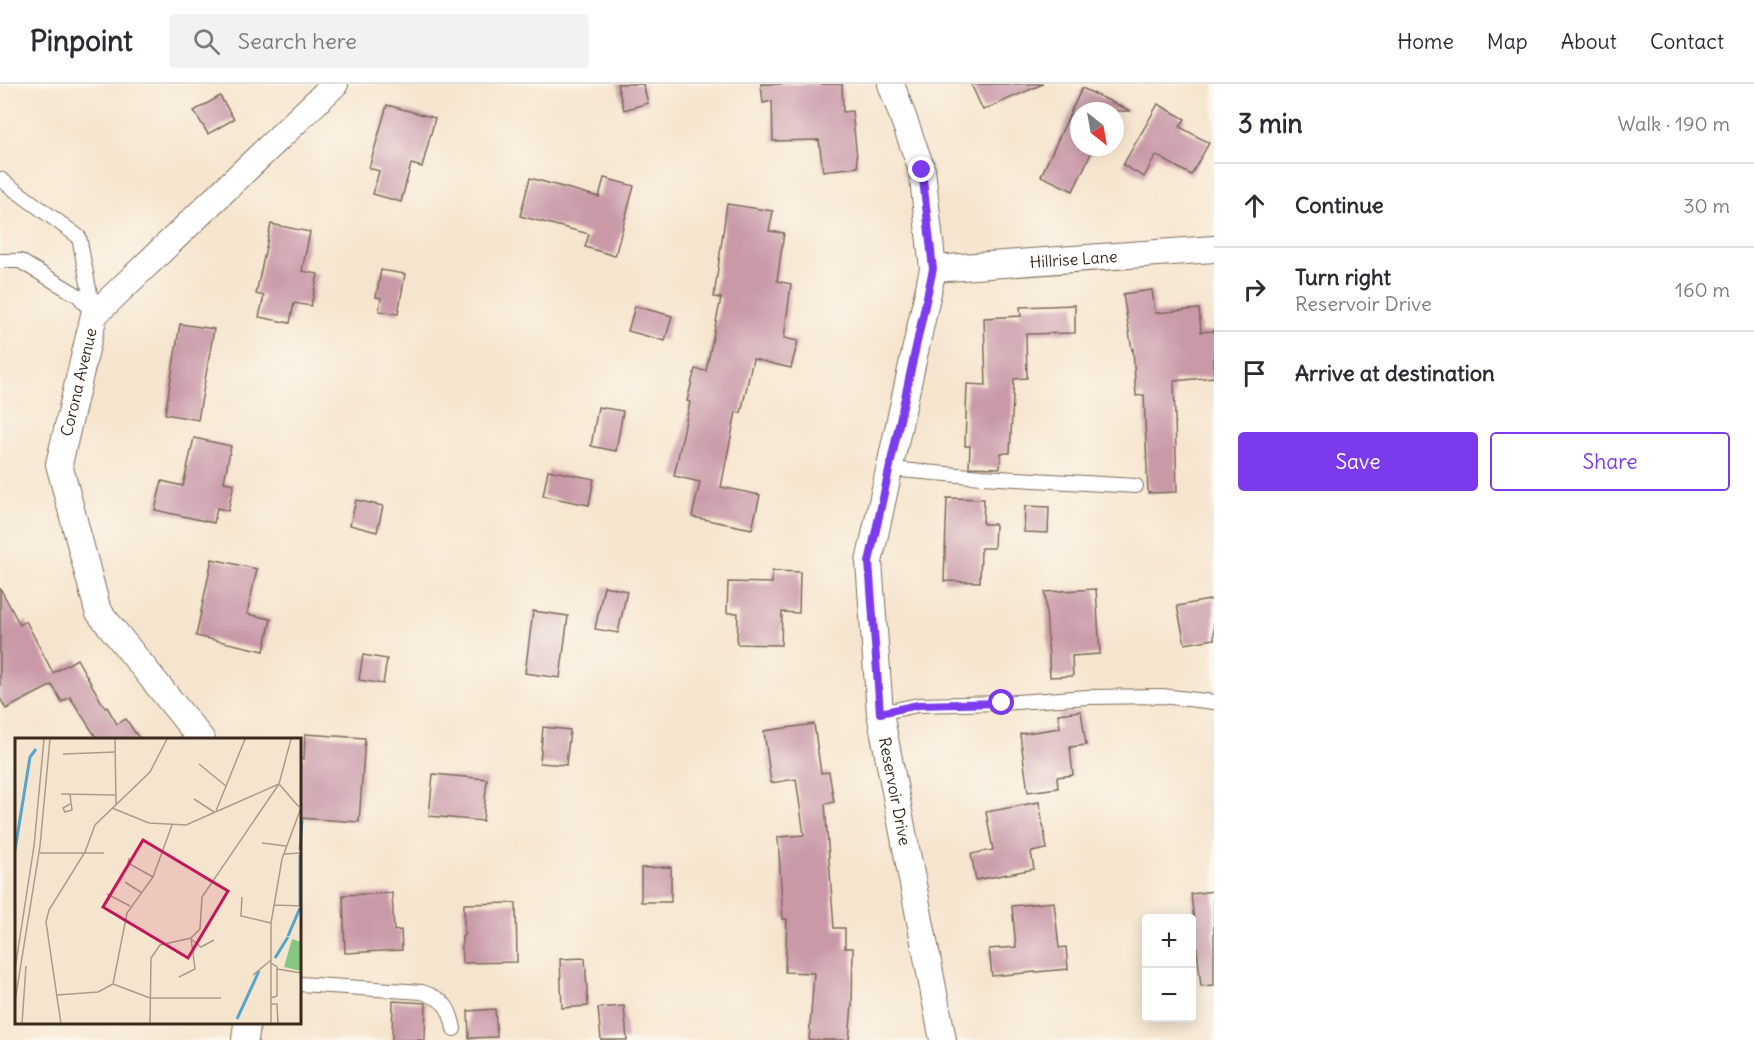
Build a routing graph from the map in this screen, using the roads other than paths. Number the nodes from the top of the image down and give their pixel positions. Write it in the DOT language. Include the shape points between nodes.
graph roads {
  1 [pos="335,84"];
  2 [pos="891,84"];
  3 [pos="0,179"];
  4 [pos="1214,249"];
  5 [pos="0,261"];
  6 [pos="933,269"];
  7 [pos="94,315"];
  8 [pos="889,469"];
  9 [pos="1136,486"];
  10 [pos="1214,702"];
  11 [pos="880,713"];
  12 [pos="200,738"];
  13 [pos="302,984"];
  14 [pos="247,1025"];
  15 [pos="454,1029"];
  16 [pos="245,1040"];
  17 [pos="942,1040"];
  1 -- 7 [label="street, Corona Avenue"];
  2 -- 6 [label="street, Reservoir Drive" via="922,170"];
  3 -- 7 [label="lane" via="79,237"];
  4 -- 6 [label="street, Hillrise Lane"];
  5 -- 7 [label="lane" via="20,261 79,296"];
  6 -- 8 [label="street, Reservoir Drive"];
  7 -- 12 [label="street, Corona Avenue" via="59,464 98,611"];
  8 -- 9 [label="lane"];
  8 -- 11 [label="street, Reservoir Drive" via="869,562"];
  10 -- 11 [label="lane" via="1162,696 1088,697 918,705"];
  11 -- 17 [label="street, Reservoir Drive"];
  13 -- 15 [label="lane" via="422,992 445,1004"];
  14 -- 16 [label="street"];
}
